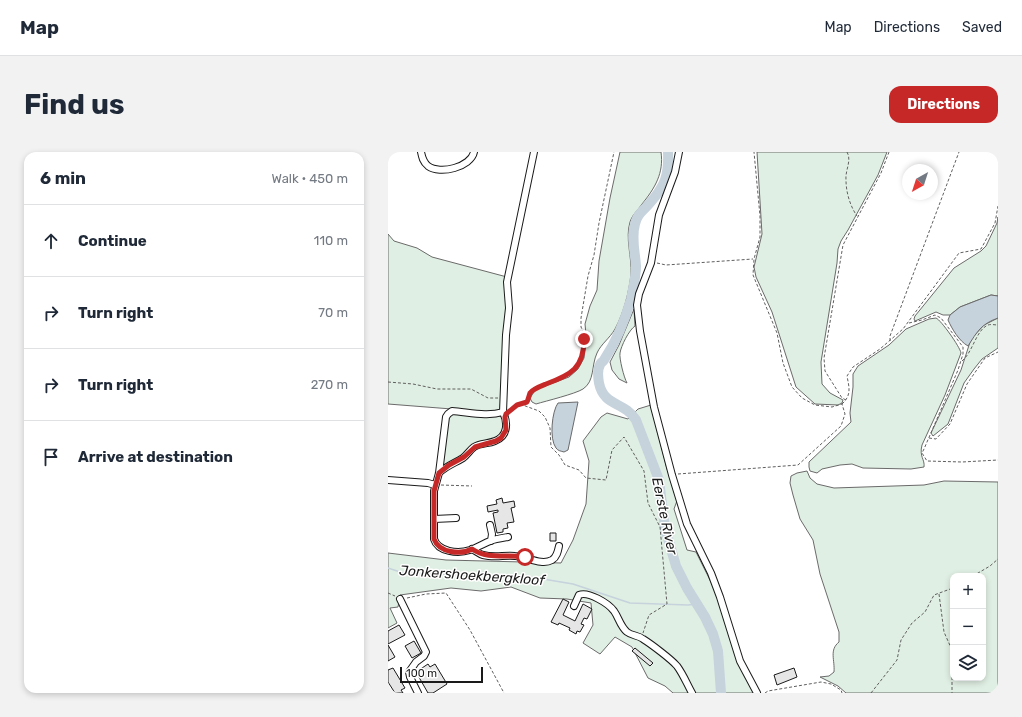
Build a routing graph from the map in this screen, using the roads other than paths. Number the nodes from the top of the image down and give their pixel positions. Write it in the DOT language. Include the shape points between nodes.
graph roads {
  1 [pos="421,152"];
  2 [pos="474,152"];
  3 [pos="534,152"];
  4 [pos="678,152"];
  5 [pos="504,414"];
  6 [pos="439,473"];
  7 [pos="388,480"];
  8 [pos="435,485"];
  9 [pos="456,518"];
  10 [pos="434,519"];
  11 [pos="490,525"];
  12 [pos="508,537"];
  13 [pos="490,541"];
  14 [pos="559,546"];
  15 [pos="472,549"];
  16 [pos="400,599"];
  17 [pos="574,606"];
  18 [pos="418,693"];
  19 [pos="692,693"];
  20 [pos="757,693"];
  1 -- 2 [label="street" via="427,166 445,170 467,163"];
  3 -- 5 [label="street" via="507,282 509,308 502,397"];
  4 -- 20 [label="street" via="675,172 659,215 651,263 639,294 638,317 654,407 687,524 711,573 740,661"];
  5 -- 6 [label="street" via="506,430 501,438 475,447"];
  5 -- 6 [label="street" via="452,411 448,414"];
  6 -- 8 [label="street"];
  7 -- 8 [label="street"];
  8 -- 10 [label="street"];
  9 -- 10 [label="street"];
  10 -- 15 [label="street" via="434,539 441,548 454,552"];
  11 -- 13 [label="street"];
  12 -- 13 [label="street"];
  13 -- 15 [label="street"];
  14 -- 15 [label="street" via="557,555 547,562 516,556 482,555"];
  16 -- 18 [label="street" via="426,652 409,672"];
  17 -- 19 [label="street" via="582,593 607,604 626,632 642,638 676,665"];
}
